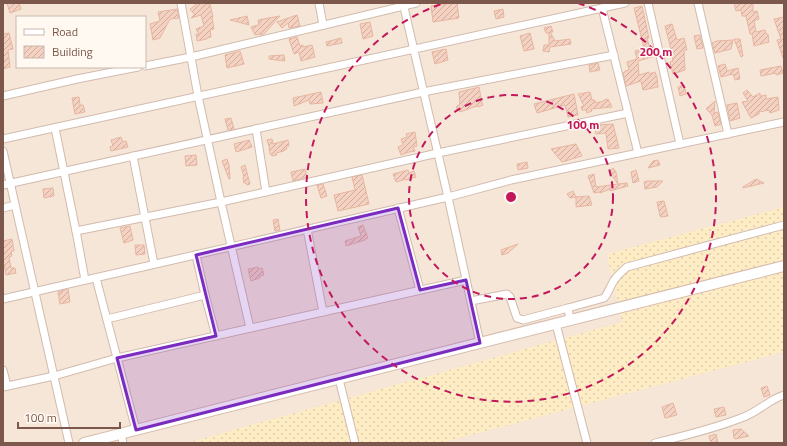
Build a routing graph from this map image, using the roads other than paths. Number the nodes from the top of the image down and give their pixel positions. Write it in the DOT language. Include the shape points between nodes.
graph roads {
  1 [pos="180,3"];
  2 [pos="319,3"];
  3 [pos="416,3"];
  4 [pos="625,3"];
  5 [pos="648,3"];
  6 [pos="698,3"];
  7 [pos="403,4"];
  8 [pos="593,6"];
  9 [pos="602,8"];
  10 [pos="323,25"];
  11 [pos="413,49"];
  12 [pos="614,55"];
  13 [pos="191,57"];
  14 [pos="146,66"];
  15 [pos="133,68"];
  16 [pos="423,92"];
  17 [pos="3,96"];
  18 [pos="198,96"];
  19 [pos="628,113"];
  20 [pos="784,122"];
  21 [pos="55,128"];
  22 [pos="256,129"];
  23 [pos="728,134"];
  24 [pos="3,139"];
  25 [pos="208,140"];
  26 [pos="680,144"];
  27 [pos="3,151"];
  28 [pos="638,153"];
  29 [pos="438,154"];
  30 [pos="133,156"];
  31 [pos="64,172"];
  32 [pos="7,184"];
  33 [pos="266,192"];
  34 [pos="448,196"];
  35 [pos="221,202"];
  36 [pos="15,205"];
  37 [pos="3,208"];
  38 [pos="398,208"];
  39 [pos="145,217"];
  40 [pos="784,225"];
  41 [pos="308,229"];
  42 [pos="76,231"];
  43 [pos="232,246"];
  44 [pos="196,255"];
  45 [pos="154,264"];
  46 [pos="784,266"];
  47 [pos="96,278"];
  48 [pos="85,280"];
  49 [pos="466,280"];
  50 [pos="420,290"];
  51 [pos="35,292"];
  52 [pos="205,295"];
  53 [pos="3,299"];
  54 [pos="471,301"];
  55 [pos="568,308"];
  56 [pos="324,312"];
  57 [pos="107,319"];
  58 [pos="570,320"];
  59 [pos="556,324"];
  60 [pos="250,328"];
  61 [pos="216,336"];
  62 [pos="480,343"];
  63 [pos="117,358"];
  64 [pos="3,370"];
  65 [pos="54,376"];
  66 [pos="339,379"];
  67 [pos="5,386"];
  68 [pos="784,395"];
  69 [pos="136,430"];
  70 [pos="122,438"];
  71 [pos="70,443"];
  72 [pos="84,443"];
  73 [pos="355,443"];
  74 [pos="587,443"];
  75 [pos="655,443"];
  1 -- 13 [label="street"];
  2 -- 10 [label="street"];
  3 -- 7 [label="street"];
  4 -- 9 [label="street"];
  5 -- 26 [label="street"];
  6 -- 23 [label="street"];
  7 -- 10 [label="street"];
  7 -- 11 [label="street"];
  8 -- 9 [label="street"];
  8 -- 11 [label="street"];
  9 -- 12 [label="street"];
  10 -- 13 [label="street"];
  11 -- 16 [label="street"];
  11 -- 18 [label="street"];
  12 -- 16 [label="street"];
  12 -- 19 [label="street"];
  13 -- 14 [label="street"];
  13 -- 18 [label="street"];
  15 -- 17 [label="street"];
  16 -- 22 [label="street"];
  16 -- 29 [label="street"];
  18 -- 21 [label="street"];
  18 -- 25 [label="street"];
  19 -- 28 [label="street"];
  19 -- 29 [label="street"];
  20 -- 23 [label="street"];
  21 -- 24 [label="street"];
  21 -- 31 [label="street"];
  22 -- 25 [label="street"];
  22 -- 33 [label="street"];
  23 -- 26 [label="street"];
  25 -- 30 [label="street"];
  25 -- 35 [label="street"];
  26 -- 28 [label="street"];
  27 -- 32 [label="street"];
  28 -- 34 [label="street"];
  29 -- 33 [label="street"];
  29 -- 34 [label="street"];
  30 -- 31 [label="street"];
  30 -- 39 [label="street"];
  31 -- 32 [label="street"];
  31 -- 42 [label="street"];
  32 -- 36 [label="street"];
  33 -- 35 [label="street"];
  34 -- 38 [label="street"];
  34 -- 49 [label="street"];
  35 -- 39 [label="street"];
  35 -- 43 [label="street"];
  36 -- 37 [label="street"];
  36 -- 51 [label="street"];
  38 -- 41 [label="street"];
  38 -- 50 [label="street"];
  39 -- 42 [label="street"];
  39 -- 45 [label="street"];
  40 -- 55 [label="street" via="627,267 612,283 604,298"];
  41 -- 43 [label="street"];
  41 -- 56 [label="street"];
  42 -- 48 [label="street"];
  43 -- 44 [label="street"];
  43 -- 60 [label="street"];
  44 -- 45 [label="street"];
  44 -- 52 [label="street"];
  45 -- 47 [label="street"];
  46 -- 58 [label="street"];
  47 -- 48 [label="street"];
  47 -- 57 [label="street"];
  48 -- 51 [label="street"];
  49 -- 50 [label="street"];
  49 -- 54 [label="street"];
  50 -- 56 [label="street"];
  51 -- 53 [label="street"];
  51 -- 65 [label="street"];
  52 -- 57 [label="street"];
  52 -- 61 [label="street"];
  54 -- 55 [label="street" via="507,294 517,318 523,320"];
  54 -- 62 [label="street"];
  55 -- 58 [label="street"];
  56 -- 60 [label="street"];
  57 -- 63 [label="street"];
  58 -- 59 [label="street"];
  59 -- 62 [label="street"];
  59 -- 74 [label="street"];
  60 -- 61 [label="street"];
  61 -- 63 [label="street"];
  62 -- 66 [label="street"];
  63 -- 65 [label="street"];
  63 -- 69 [label="street"];
  64 -- 67 [label="street"];
  65 -- 67 [label="street"];
  65 -- 71 [label="street"];
  66 -- 69 [label="street"];
  66 -- 73 [label="street"];
  68 -- 75 [label="street" via="741,419"];
  69 -- 70 [label="street"];
  70 -- 72 [label="street"];
}
